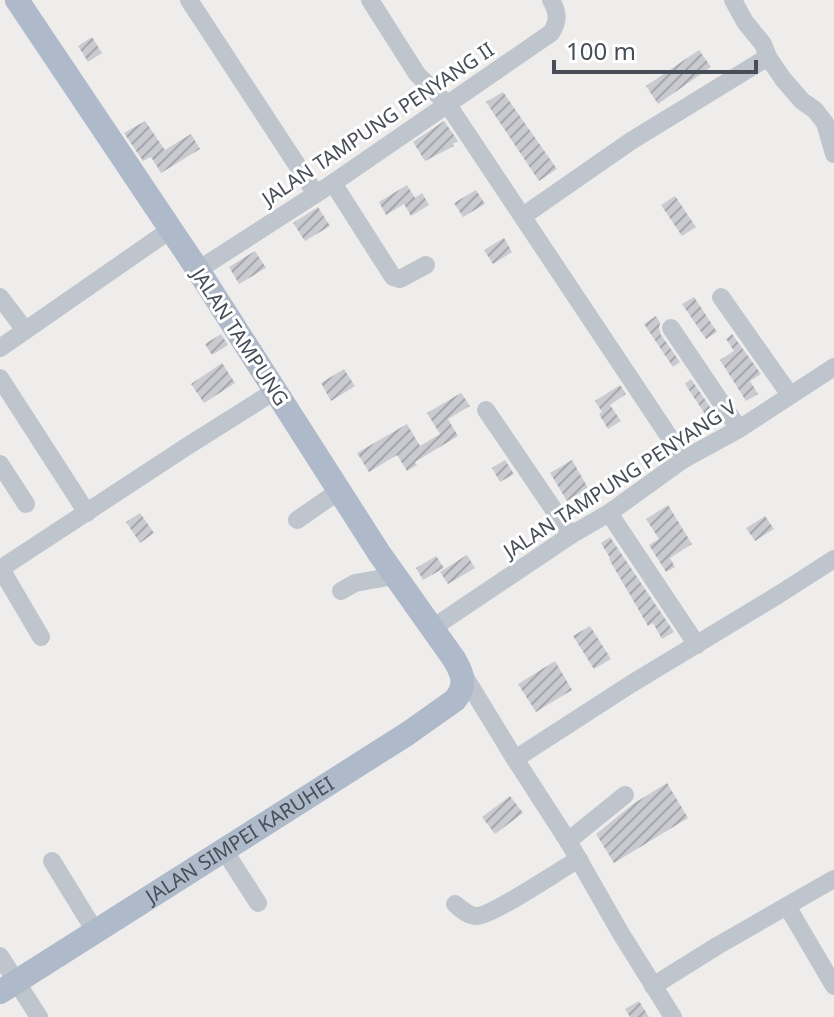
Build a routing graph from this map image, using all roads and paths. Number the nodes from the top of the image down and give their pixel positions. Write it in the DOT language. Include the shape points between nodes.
graph roads {
  1 [pos="17,0"];
  2 [pos="189,0"];
  3 [pos="370,0"];
  4 [pos="551,0"];
  5 [pos="733,0"];
  6 [pos="768,57"];
  7 [pos="448,105"];
  8 [pos="831,133"];
  9 [pos="834,154"];
  10 [pos="333,183"];
  11 [pos="316,194"];
  12 [pos="523,216"];
  13 [pos="170,230"];
  14 [pos="426,265"];
  15 [pos="198,270"];
  16 [pos="0,297"];
  17 [pos="721,297"];
  18 [pos="671,328"];
  19 [pos="25,330"];
  20 [pos="0,348"];
  21 [pos="834,367"];
  22 [pos="0,378"];
  23 [pos="275,391"];
  24 [pos="790,395"];
  25 [pos="486,410"];
  26 [pos="739,429"];
  27 [pos="684,459"];
  28 [pos="0,464"];
  29 [pos="339,491"];
  30 [pos="26,504"];
  31 [pos="87,513"];
  32 [pos="609,513"];
  33 [pos="297,520"];
  34 [pos="571,535"];
  35 [pos="834,559"];
  36 [pos="1,569"];
  37 [pos="394,576"];
  38 [pos="341,591"];
  39 [pos="431,629"];
  40 [pos="41,637"];
  41 [pos="697,645"];
  42 [pos="463,674"];
  43 [pos="515,759"];
  44 [pos="625,795"];
  45 [pos="568,841"];
  46 [pos="224,850"];
  47 [pos="579,859"];
  48 [pos="52,861"];
  49 [pos="834,879"];
  50 [pos="258,903"];
  51 [pos="455,904"];
  52 [pos="787,906"];
  53 [pos="95,931"];
  54 [pos="0,956"];
  55 [pos="833,982"];
  56 [pos="653,986"];
  57 [pos="8,987"];
  58 [pos="39,1017"];
  59 [pos="673,1017"];
  1 -- 13 [label="main road, JALAN TAMPUNG"];
  2 -- 11 [label="street"];
  3 -- 7 [label="street" via="417,74"];
  4 -- 7 [label="street, JALAN TAMPUNG PENYANG II" via="558,18 551,33"];
  5 -- 6 [label="street"];
  6 -- 8 [label="street"];
  6 -- 12 [label="street" via="631,141"];
  7 -- 10 [label="street, JALAN TAMPUNG PENYANG II"];
  7 -- 12 [label="street"];
  8 -- 9 [label="street"];
  10 -- 11 [label="street, JALAN TAMPUNG PENYANG II"];
  10 -- 14 [label="street" via="393,277 400,279"];
  11 -- 15 [label="street, JALAN TAMPUNG PENYANG II"];
  12 -- 27 [label="street"];
  13 -- 15 [label="main road, JALAN TAMPUNG"];
  13 -- 19 [label="street"];
  15 -- 23 [label="main road, JALAN TAMPUNG"];
  16 -- 19 [label="street"];
  17 -- 24 [label="street"];
  18 -- 26 [label="street"];
  19 -- 20 [label="street"];
  21 -- 24 [label="street, JALAN TAMPUNG PENYANG V"];
  22 -- 31 [label="street"];
  23 -- 29 [label="main road, JALAN TAMPUNG"];
  23 -- 31 [label="street"];
  24 -- 26 [label="street, JALAN TAMPUNG PENYANG V"];
  25 -- 34 [label="street"];
  26 -- 27 [label="street, JALAN TAMPUNG PENYANG V"];
  27 -- 32 [label="street, JALAN TAMPUNG PENYANG V"];
  28 -- 30 [label="street"];
  29 -- 33 [label="street"];
  29 -- 37 [label="main road, JALAN TAMPUNG"];
  31 -- 36 [label="street"];
  32 -- 34 [label="street, JALAN TAMPUNG PENYANG V"];
  32 -- 41 [label="street"];
  34 -- 39 [label="street, JALAN TAMPUNG PENYANG V"];
  35 -- 41 [label="street"];
  36 -- 40 [label="street"];
  37 -- 38 [label="street"];
  37 -- 39 [label="main road, JALAN TAMPUNG"];
  39 -- 42 [label="main road, JALAN TAMPUNG"];
  41 -- 43 [label="street"];
  42 -- 43 [label="street"];
  42 -- 46 [label="main road, JALAN SIMPEI KARUHEI" via="460,694 445,707"];
  43 -- 45 [label="street"];
  44 -- 45 [label="street"];
  45 -- 47 [label="street"];
  46 -- 50 [label="street"];
  46 -- 53 [label="main road, JALAN SIMPEI KARUHEI"];
  47 -- 51 [label="street" via="491,913 474,916"];
  47 -- 56 [label="street"];
  48 -- 53 [label="street"];
  49 -- 52 [label="street"];
  52 -- 55 [label="street"];
  52 -- 56 [label="street"];
  53 -- 57 [label="main road, JALAN SIMPEI KARUHEI"];
  54 -- 57 [label="street"];
  56 -- 59 [label="street"];
  57 -- 58 [label="street"];
}
